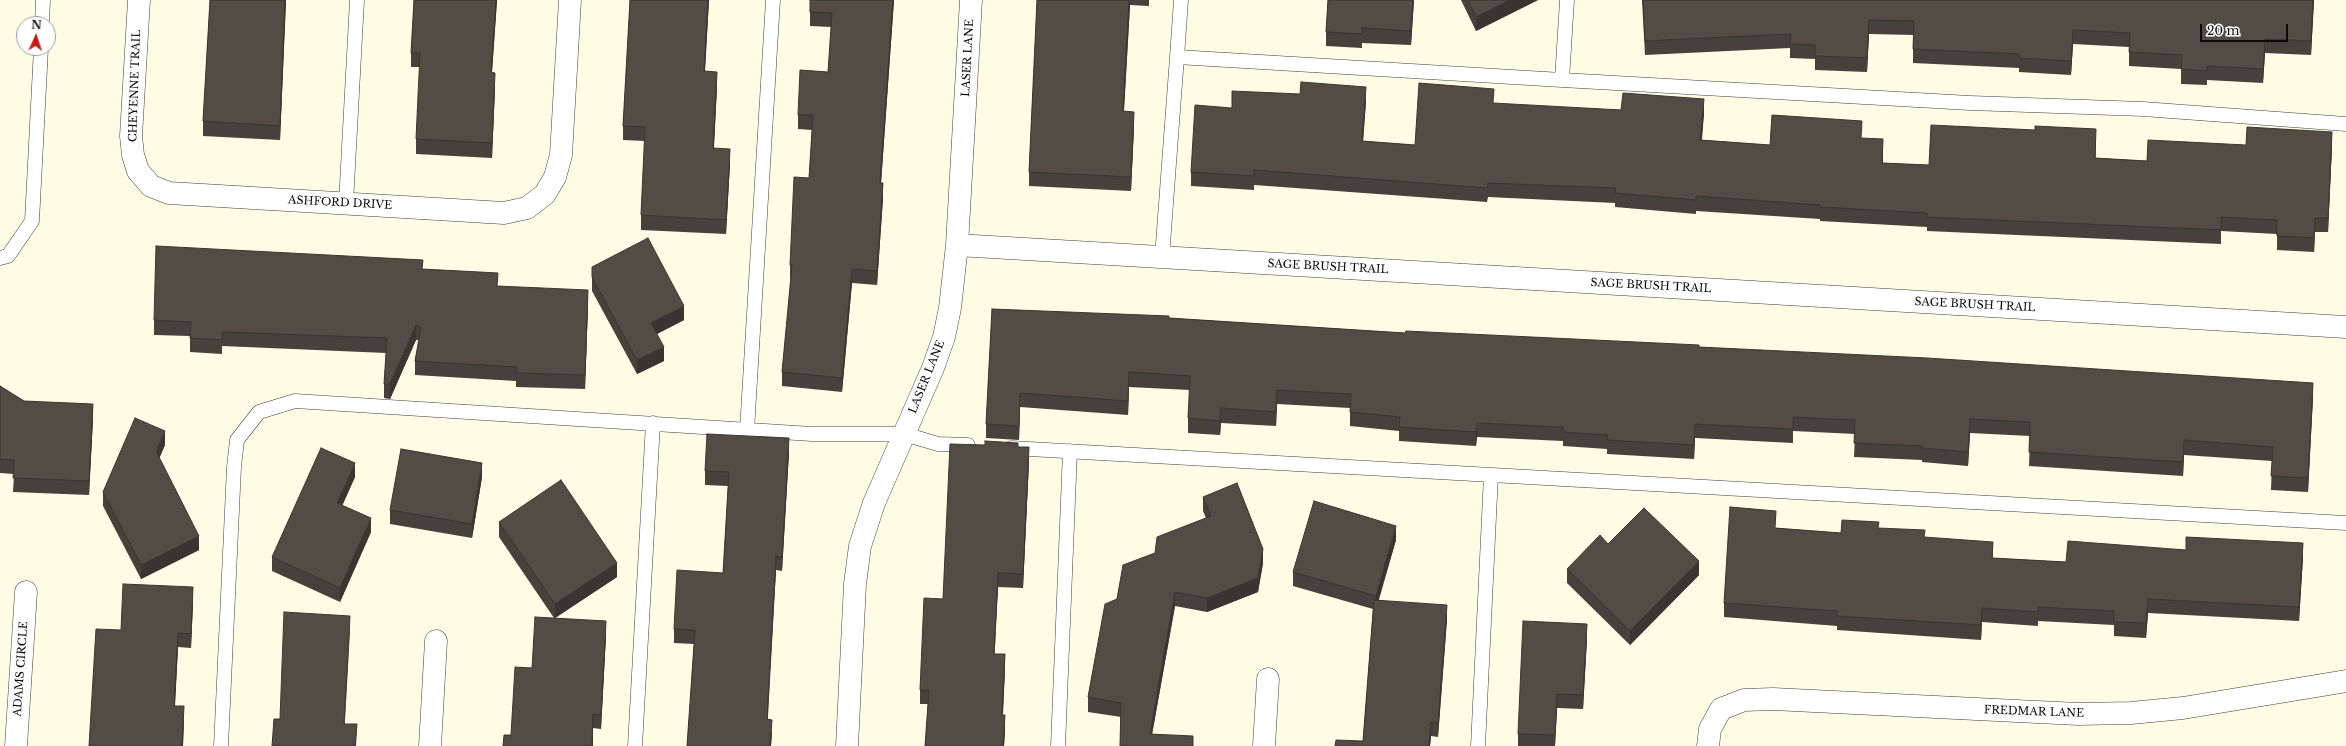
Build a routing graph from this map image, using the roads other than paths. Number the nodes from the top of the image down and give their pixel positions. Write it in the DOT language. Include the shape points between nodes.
graph roads {
  1 [pos="43,0"];
  2 [pos="139,0"];
  3 [pos="357,0"];
  4 [pos="570,0"];
  5 [pos="773,0"];
  6 [pos="971,0"];
  7 [pos="1181,0"];
  8 [pos="1567,0"];
  9 [pos="42,16"];
  10 [pos="41,56"];
  11 [pos="1177,57"];
  12 [pos="1562,80"];
  13 [pos="2346,124"];
  14 [pos="138,171"];
  15 [pos="346,203"];
  16 [pos="957,245"];
  17 [pos="1162,257"];
  18 [pos="0,258"];
  19 [pos="2346,326"];
  20 [pos="653,423"];
  21 [pos="747,430"];
  22 [pos="904,434"];
  23 [pos="984,446"];
  24 [pos="1000,447"];
  25 [pos="1070,451"];
  26 [pos="1491,475"];
  27 [pos="2346,523"];
  28 [pos="26,592"];
  29 [pos="436,641"];
  30 [pos="1268,679"];
  31 [pos="2346,681"];
  32 [pos="16,746"];
  33 [pos="221,746"];
  34 [pos="430,746"];
  35 [pos="635,746"];
  36 [pos="847,746"];
  37 [pos="1058,746"];
  38 [pos="1264,746"];
  39 [pos="1478,746"];
  40 [pos="1708,746"];
  1 -- 9 [label="lane"];
  2 -- 14 [label="street, CHEYENNE TRAIL" via="131,136"];
  3 -- 15 [label="lane"];
  4 -- 15 [label="street, ASHFORD DRIVE" via="560,155 555,177 545,194 527,208 504,213"];
  5 -- 21 [label="lane"];
  6 -- 16 [label="street, LASER LANE"];
  7 -- 11 [label="lane"];
  8 -- 12 [label="lane"];
  10 -- 18 [label="lane" via="32,221 8,256"];
  11 -- 12 [label="lane"];
  11 -- 17 [label="lane"];
  12 -- 13 [label="lane" via="1970,103 2143,109"];
  14 -- 15 [label="street, ASHFORD DRIVE" via="151,186 169,193"];
  16 -- 17 [label="street, SAGE BRUSH TRAIL"];
  16 -- 22 [label="street, LASER LANE" via="944,337"];
  17 -- 19 [label="street, SAGE BRUSH TRAIL"];
  20 -- 21 [label="lane"];
  20 -- 33 [label="lane" via="295,401 258,412 237,440 234,467"];
  20 -- 35 [label="lane"];
  21 -- 22 [label="lane" via="812,434"];
  22 -- 23 [label="lane" via="938,444"];
  22 -- 36 [label="street, LASER LANE" via="874,503 860,546 855,584"];
  24 -- 25 [label="lane"];
  25 -- 26 [label="lane"];
  25 -- 37 [label="lane"];
  26 -- 27 [label="lane"];
  26 -- 39 [label="lane"];
  28 -- 32 [label="street, ADAMS CIRCLE"];
  29 -- 34 [label="street"];
  30 -- 38 [label="street"];
  31 -- 40 [label="street, FREDMAR LANE" via="2183,708 2131,713 2001,712 1773,699 1744,700 1721,709 1710,728"];
}
